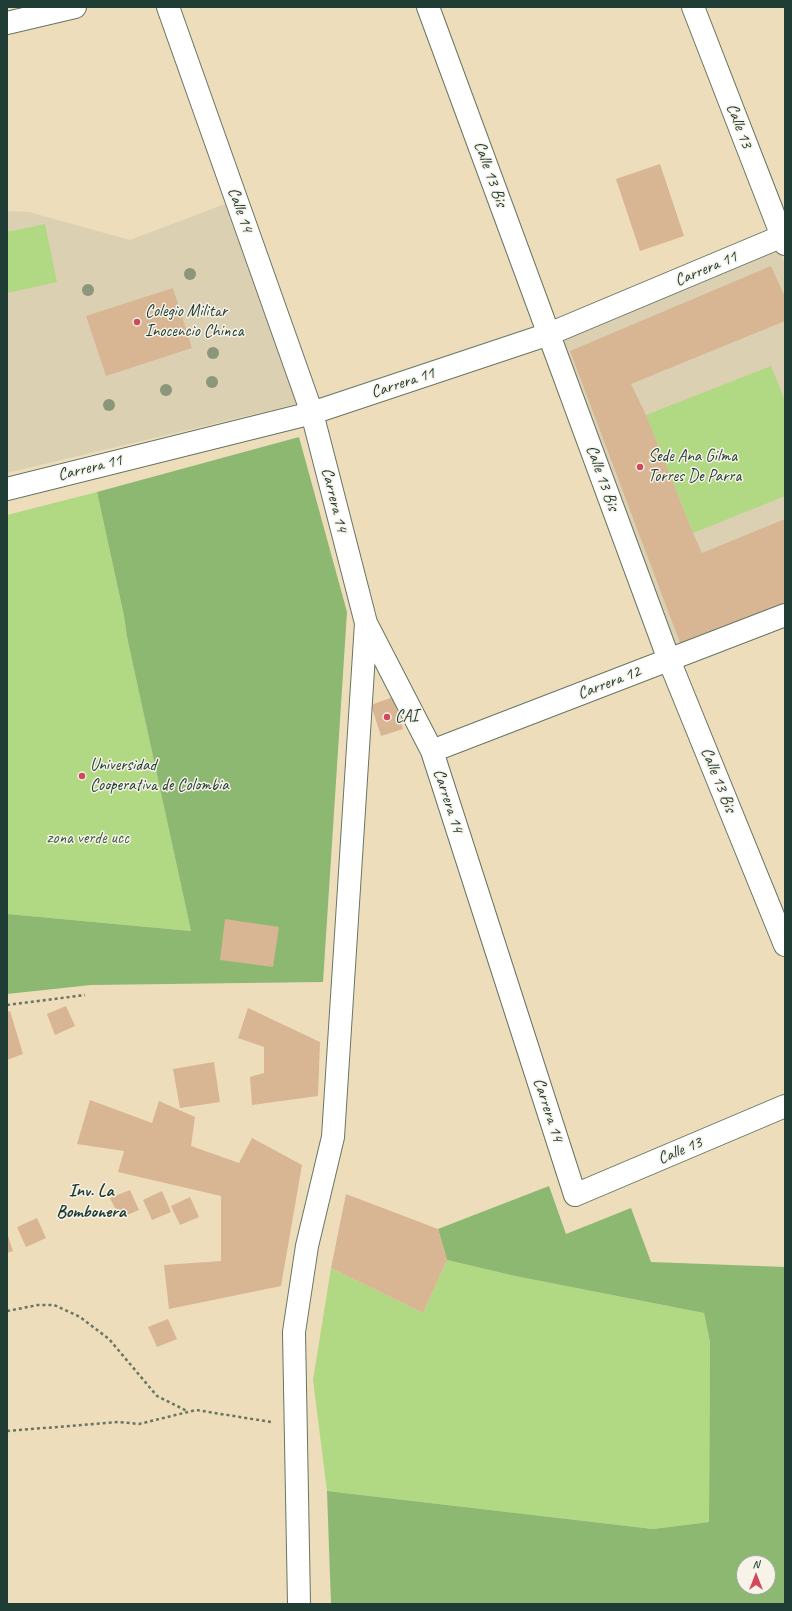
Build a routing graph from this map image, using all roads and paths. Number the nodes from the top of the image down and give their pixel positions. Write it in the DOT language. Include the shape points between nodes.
graph roads {
  1 [pos="75,7"];
  2 [pos="168,7"];
  3 [pos="428,7"];
  4 [pos="693,7"];
  5 [pos="7,23"];
  6 [pos="784,239"];
  7 [pos="549,334"];
  8 [pos="312,413"];
  9 [pos="7,489"];
  10 [pos="785,615"];
  11 [pos="366,623"];
  12 [pos="669,660"];
  13 [pos="432,750"];
  14 [pos="785,945"];
  15 [pos="85,995"];
  16 [pos="7,1005"];
  17 [pos="785,1106"];
  18 [pos="575,1195"];
  19 [pos="7,1311"];
  20 [pos="188,1412"];
  21 [pos="273,1422"];
  22 [pos="7,1432"];
  23 [pos="299,1604"];
  1 -- 5 [label="street"];
  2 -- 8 [label="street, Calle 14"];
  3 -- 7 [label="street, Calle 13 Bis"];
  4 -- 6 [label="street, Calle 13"];
  6 -- 7 [label="street, Carrera 11"];
  7 -- 8 [label="street, Carrera 11"];
  7 -- 12 [label="street, Calle 13 Bis"];
  8 -- 9 [label="street, Carrera 11"];
  8 -- 11 [label="street, Carrera 14"];
  10 -- 12 [label="street, Carrera 12"];
  11 -- 13 [label="street, Carrera 14"];
  11 -- 23 [label="street" via="333,1137 307,1246 294,1332"];
  12 -- 13 [label="street, Carrera 12"];
  12 -- 14 [label="street, Calle 13 Bis"];
  13 -- 18 [label="street, Carrera 14"];
  15 -- 16 [label="path"];
  17 -- 18 [label="street, Calle 13"];
  19 -- 20 [label="path" via="38,1305 54,1305 80,1317 109,1340 156,1396"];
  20 -- 21 [label="path" via="196,1410"];
  20 -- 22 [label="path" via="139,1424 119,1422"];
}
